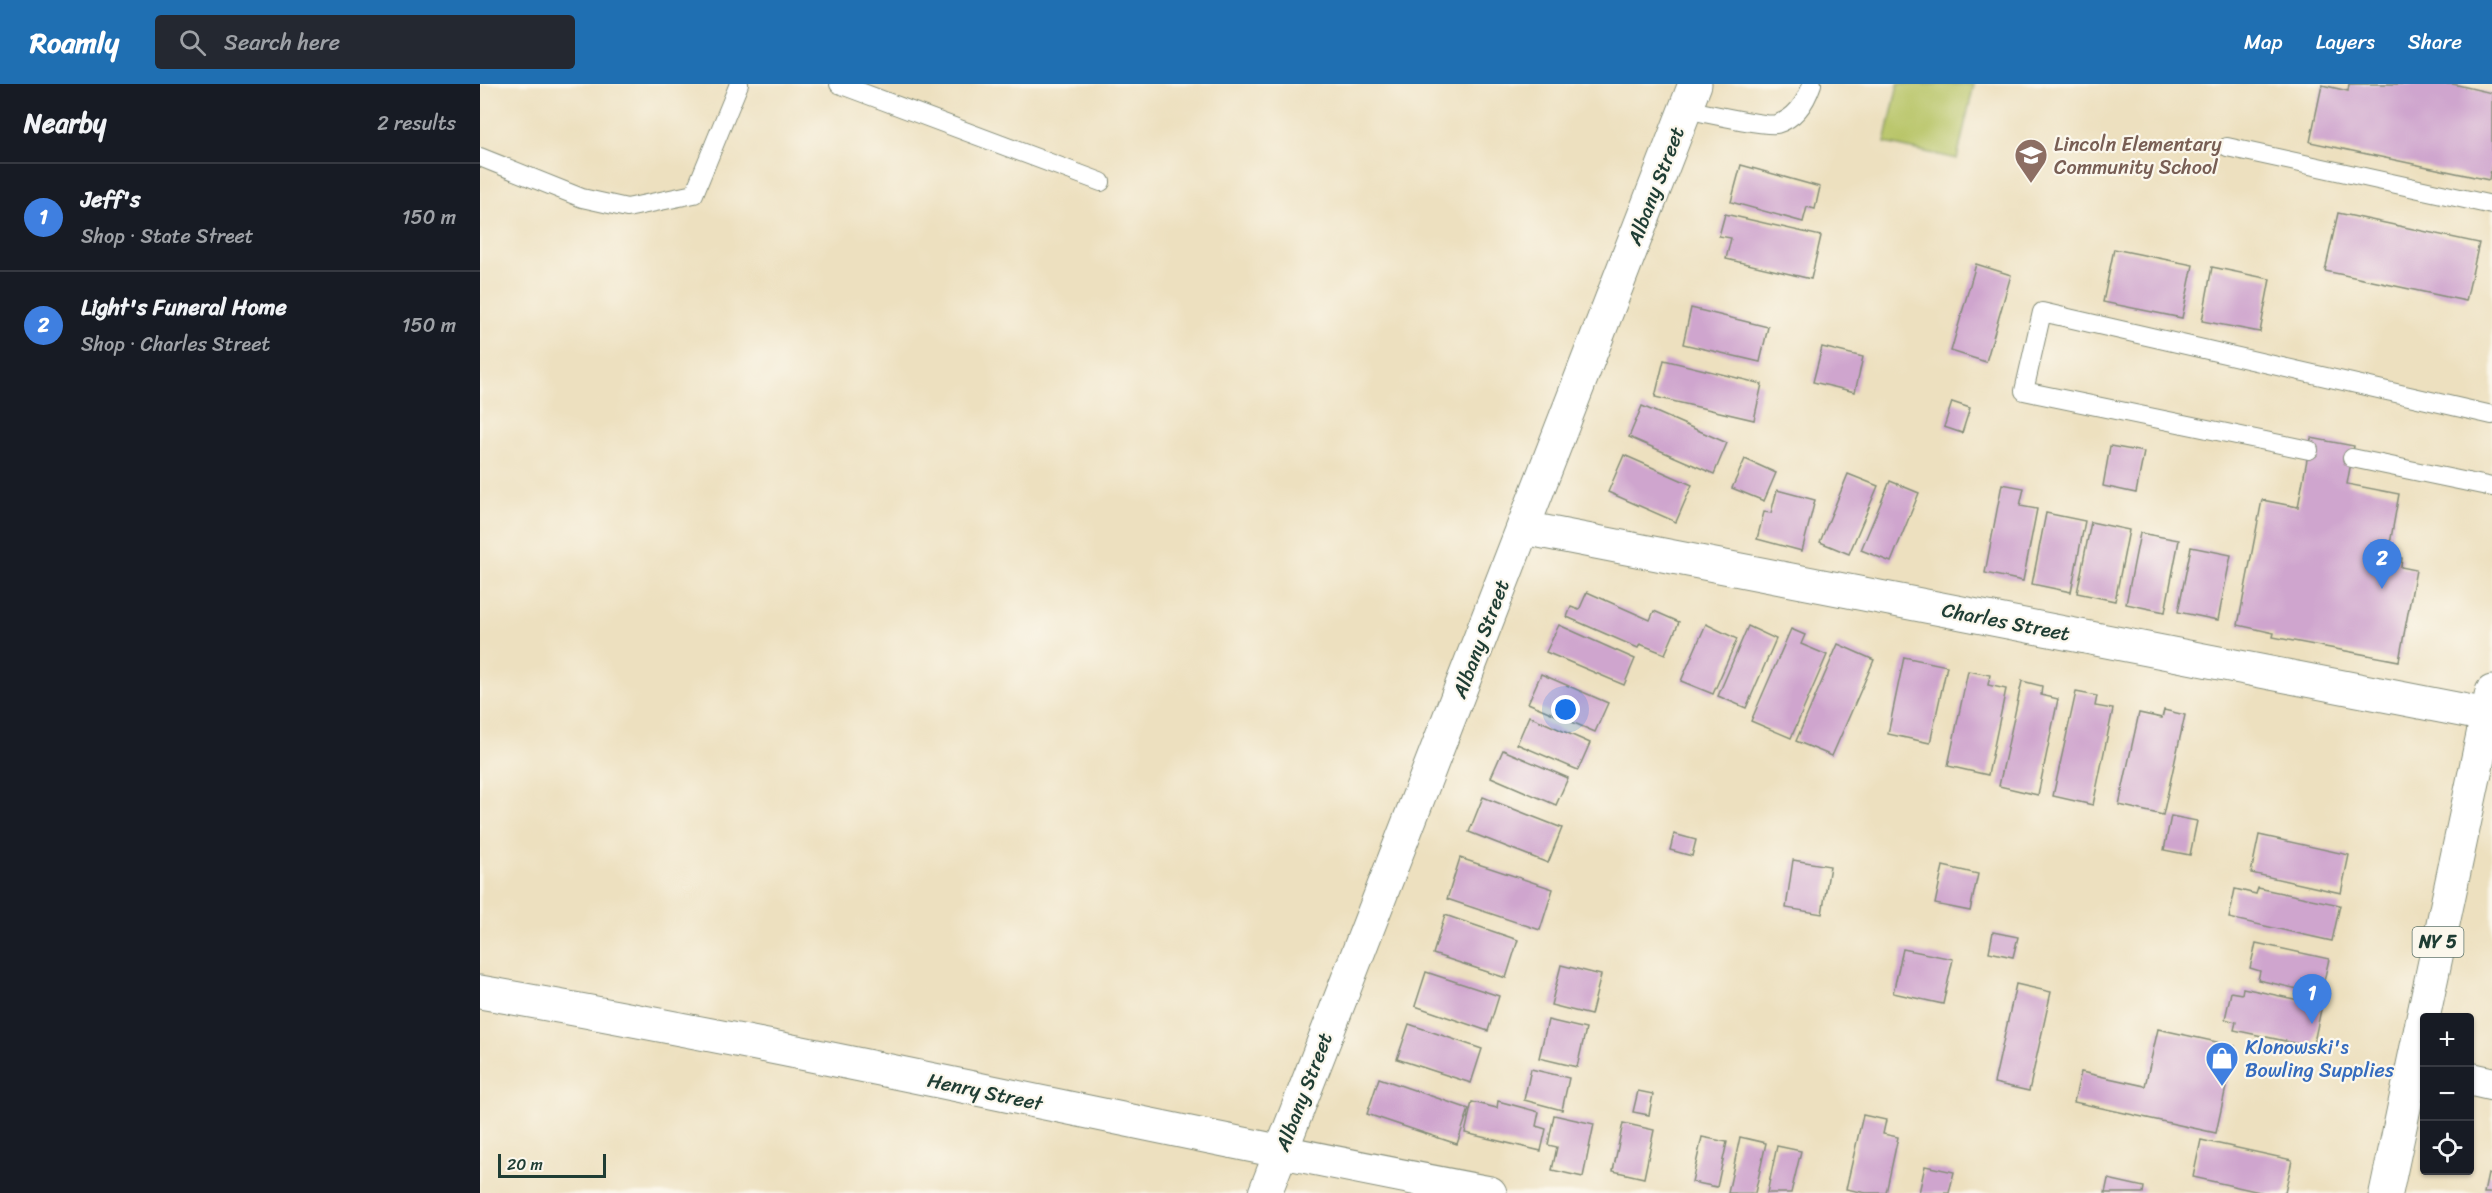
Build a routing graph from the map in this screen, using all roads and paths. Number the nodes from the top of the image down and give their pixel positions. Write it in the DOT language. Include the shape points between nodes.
graph roads {
  1 [pos="739,84"];
  2 [pos="839,84"];
  3 [pos="1812,84"];
  4 [pos="1690,97"];
  5 [pos="2227,147"];
  6 [pos="480,157"];
  7 [pos="1101,182"];
  8 [pos="2492,205"];
  9 [pos="2492,415"];
  10 [pos="2309,450"];
  11 [pos="2352,458"];
  12 [pos="2492,487"];
  13 [pos="1524,528"];
  14 [pos="2489,703"];
  15 [pos="480,992"];
  16 [pos="2418,1068"];
  17 [pos="2474,1080"];
  18 [pos="2492,1084"];
  19 [pos="1281,1153"];
  20 [pos="1264,1193"];
  21 [pos="1490,1193"];
  22 [pos="2386,1193"];
  1 -- 6 [label="lane" via="694,194 627,208 582,198"];
  2 -- 7 [label="lane"];
  3 -- 4 [label="lane" via="1802,106 1774,125"];
  4 -- 13 [label="street, Albany Street"];
  5 -- 8 [label="lane"];
  9 -- 10 [label="lane" via="2042,312 2024,391"];
  11 -- 12 [label="lane"];
  13 -- 14 [label="street, Charles Street"];
  13 -- 19 [label="street, Albany Street"];
  14 -- 16 [label="street, NY 5"];
  15 -- 19 [label="street, Henry Street" via="645,1021"];
  16 -- 22 [label="street, NY 5"];
  17 -- 18 [label="street"];
  19 -- 20 [label="street, Albany Street"];
  19 -- 21 [label="street, Henry Street"];
}
